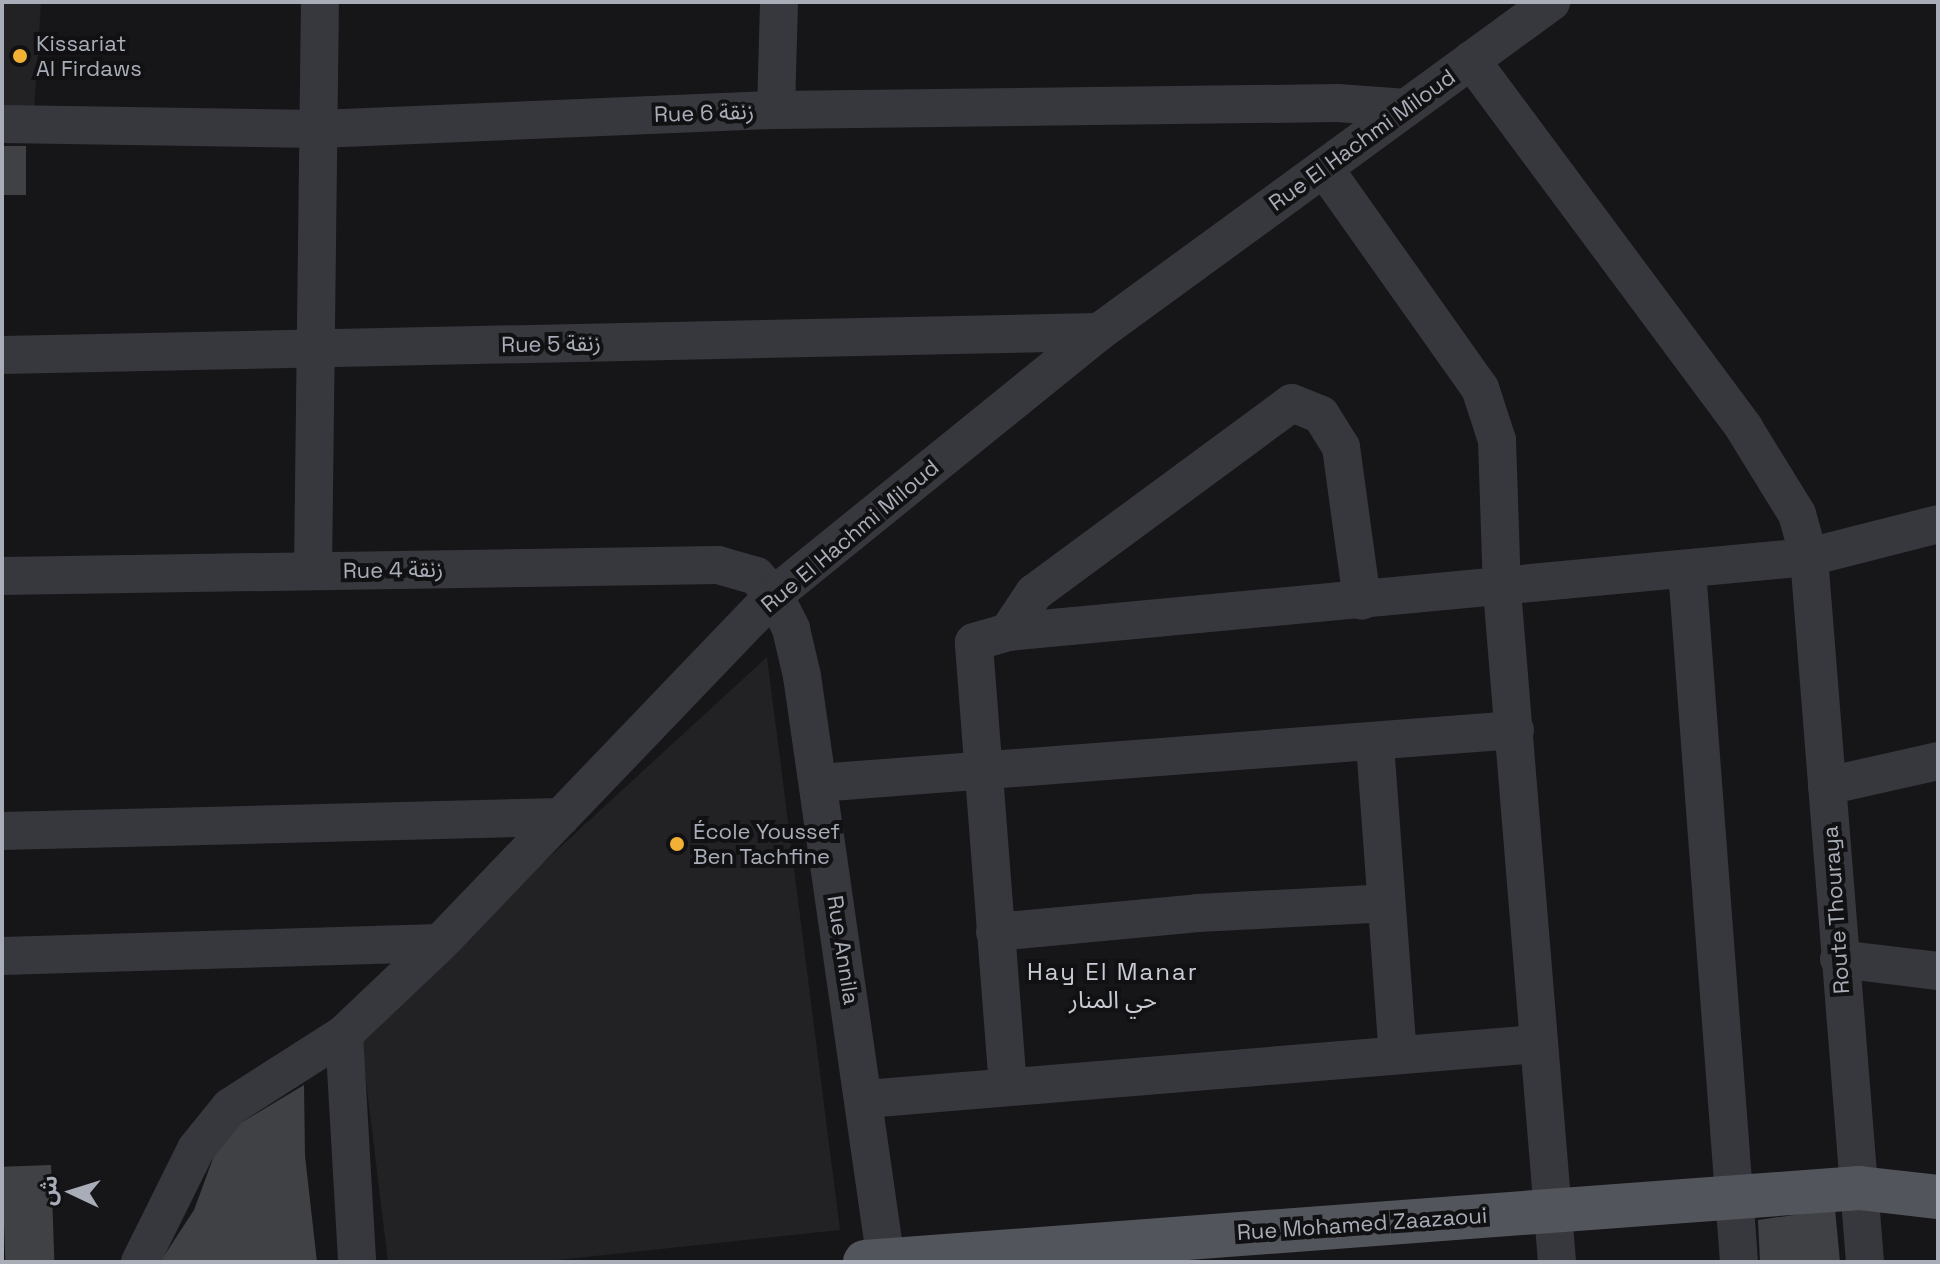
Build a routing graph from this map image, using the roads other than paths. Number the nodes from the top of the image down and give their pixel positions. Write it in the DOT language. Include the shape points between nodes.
graph roads {
  1 [pos="320,2"];
  2 [pos="779,2"];
  3 [pos="1551,2"];
  4 [pos="1471,60"];
  5 [pos="1406,108"];
  6 [pos="776,110"];
  7 [pos="2,124"];
  8 [pos="319,129"];
  9 [pos="1324,168"];
  10 [pos="1099,332"];
  11 [pos="313,349"];
  12 [pos="2,355"];
  13 [pos="1938,524"];
  14 [pos="1809,557"];
  15 [pos="1687,570"];
  16 [pos="313,571"];
  17 [pos="2,576"];
  18 [pos="1502,590"];
  19 [pos="774,595"];
  20 [pos="1362,601"];
  21 [pos="1008,632"];
  22 [pos="1515,730"];
  23 [pos="1375,744"];
  24 [pos="1938,761"];
  25 [pos="982,773"];
  26 [pos="818,783"];
  27 [pos="1827,786"];
  28 [pos="561,817"];
  29 [pos="2,831"];
  30 [pos="1386,903"];
  31 [pos="995,932"];
  32 [pos="440,943"];
  33 [pos="2,956"];
  34 [pos="1839,959"];
  35 [pos="1938,971"];
  36 [pos="344,1034"];
  37 [pos="1536,1044"];
  38 [pos="1398,1055"];
  39 [pos="1008,1087"];
  40 [pos="866,1099"];
  41 [pos="1859,1188"];
  42 [pos="1734,1197"];
  43 [pos="1938,1197"];
  44 [pos="1554,1209"];
  45 [pos="879,1261"];
  46 [pos="140,1262"];
  47 [pos="357,1262"];
  48 [pos="1557,1262"];
  49 [pos="1739,1262"];
  50 [pos="1865,1262"];
  1 -- 8 [label="street"];
  2 -- 6 [label="street"];
  3 -- 4 [label="street, Rue El Hachmi Miloud"];
  4 -- 5 [label="street, Rue El Hachmi Miloud"];
  4 -- 14 [label="street, Route Thouraya" via="1764,458 1797,514"];
  5 -- 6 [label="street, Rue 6 زنقة" via="1338,103"];
  5 -- 9 [label="street, Rue El Hachmi Miloud"];
  6 -- 8 [label="street, Rue 6 زنقة"];
  7 -- 8 [label="street, Rue 6 زنقة"];
  8 -- 11 [label="street"];
  9 -- 10 [label="street, Rue El Hachmi Miloud"];
  9 -- 18 [label="street" via="1480,388 1497,440"];
  10 -- 11 [label="street, Rue 5 زنقة"];
  10 -- 19 [label="street, Rue El Hachmi Miloud"];
  11 -- 12 [label="street, Rue 5 زنقة"];
  11 -- 16 [label="street"];
  13 -- 14 [label="street"];
  14 -- 15 [label="street"];
  14 -- 27 [label="street, Route Thouraya"];
  15 -- 18 [label="street"];
  15 -- 42 [label="street"];
  16 -- 17 [label="street, Rue 4 زنقة"];
  16 -- 19 [label="street, Rue 4 زنقة" via="718,565 756,576"];
  18 -- 20 [label="street"];
  18 -- 22 [label="street"];
  19 -- 26 [label="street, Rue Annila" via="791,629 802,676"];
  19 -- 28 [label="street, Rue El Hachmi Miloud"];
  20 -- 21 [label="street"];
  20 -- 21 [label="street" via="1341,447 1321,415 1292,403 1034,593"];
  21 -- 25 [label="street" via="974,642"];
  22 -- 23 [label="street"];
  22 -- 37 [label="street"];
  23 -- 25 [label="street"];
  23 -- 30 [label="street"];
  24 -- 27 [label="street"];
  25 -- 26 [label="street"];
  25 -- 31 [label="street"];
  26 -- 40 [label="street, Rue Annila"];
  27 -- 34 [label="street, Route Thouraya"];
  28 -- 29 [label="street"];
  28 -- 32 [label="street, Rue El Hachmi Miloud"];
  30 -- 31 [label="street"];
  30 -- 38 [label="street"];
  31 -- 39 [label="street"];
  32 -- 33 [label="street"];
  32 -- 36 [label="street, Rue El Hachmi Miloud"];
  34 -- 35 [label="street"];
  34 -- 41 [label="street, Route Thouraya"];
  36 -- 46 [label="street, Rue El Hachmi Miloud" via="222,1116 196,1149"];
  36 -- 47 [label="street"];
  37 -- 38 [label="street"];
  37 -- 44 [label="street"];
  38 -- 39 [label="street"];
  39 -- 40 [label="street"];
  40 -- 45 [label="street, Rue Annila"];
  41 -- 42 [label="main road, Rue Mohamed Zaazaoui"];
  41 -- 43 [label="main road, Rue Mohamed Zaazaoui"];
  41 -- 50 [label="street, Route Thouraya"];
  42 -- 44 [label="main road, Rue Mohamed Zaazaoui"];
  42 -- 49 [label="street"];
  44 -- 45 [label="main road, Rue Mohamed Zaazaoui"];
  44 -- 48 [label="street"];
}
